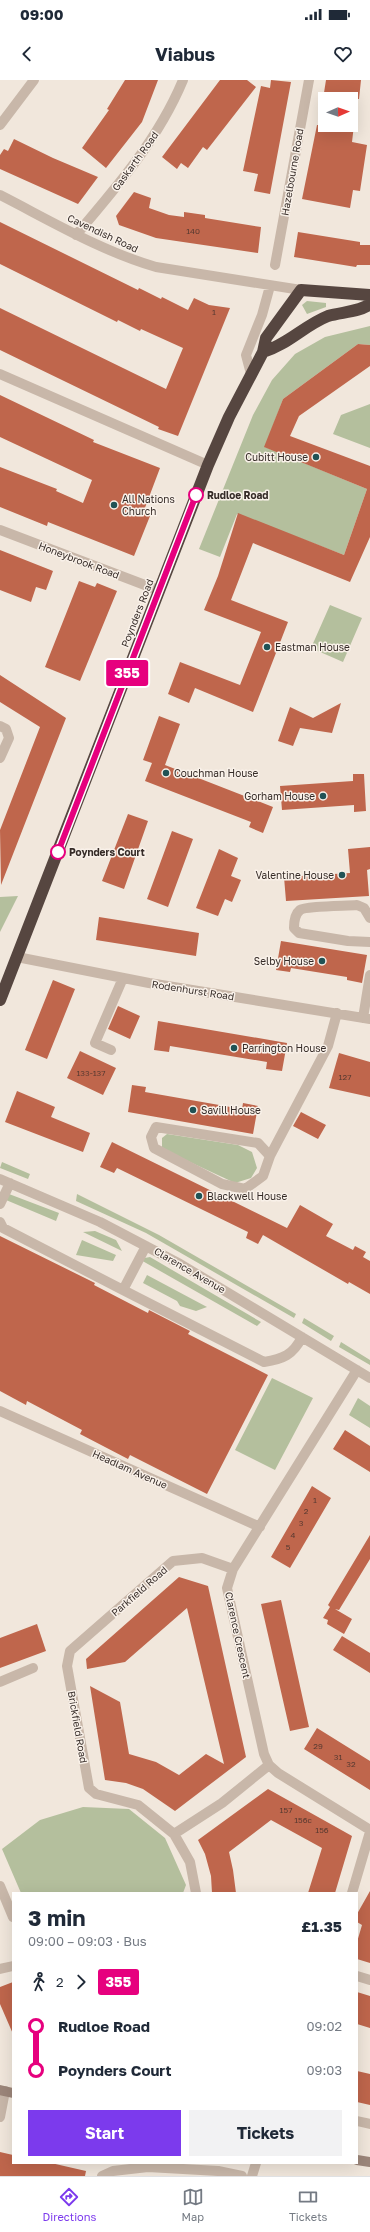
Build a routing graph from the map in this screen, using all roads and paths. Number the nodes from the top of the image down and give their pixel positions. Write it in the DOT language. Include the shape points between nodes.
graph roads {
  1 [pos="34,80"];
  2 [pos="183,80"];
  3 [pos="309,80"];
  4 [pos="0,125"];
  5 [pos="0,195"];
  6 [pos="76,235"];
  7 [pos="275,265"];
  8 [pos="270,286"];
  9 [pos="301,290"];
  10 [pos="370,295"];
  11 [pos="370,304"];
  12 [pos="263,352"];
  13 [pos="0,374"];
  14 [pos="251,374"];
  15 [pos="208,465"];
  16 [pos="0,530"];
  17 [pos="158,590"];
  18 [pos="0,726"];
  19 [pos="0,758"];
  20 [pos="370,918"];
  21 [pos="370,942"];
  22 [pos="17,957"];
  23 [pos="370,975"];
  24 [pos="123,978"];
  25 [pos="0,1000"];
  26 [pos="337,1013"];
  27 [pos="366,1019"];
  28 [pos="112,1050"];
  29 [pos="270,1156"];
  30 [pos="5,1181"];
  31 [pos="0,1204"];
  32 [pos="0,1222"];
  33 [pos="146,1246"];
  34 [pos="123,1290"];
  35 [pos="302,1337"];
  36 [pos="357,1370"];
  37 [pos="370,1378"];
  38 [pos="0,1410"];
  39 [pos="260,1527"];
  40 [pos="233,1569"];
  41 [pos="67,1666"];
  42 [pos="33,1668"];
  43 [pos="0,1682"];
  44 [pos="269,1765"];
  45 [pos="370,1831"];
  46 [pos="174,1834"];
  47 [pos="0,1886"];
  48 [pos="196,1892"];
  49 [pos="352,1892"];
  50 [pos="12,1916"];
  51 [pos="12,1966"];
  52 [pos="0,1969"];
  53 [pos="358,1976"];
  54 [pos="370,1980"];
  55 [pos="6,2091"];
  56 [pos="0,2117"];
  57 [pos="358,2121"];
  58 [pos="370,2124"];
  59 [pos="358,2160"];
  60 [pos="370,2162"];
  61 [pos="256,2164"];
  62 [pos="161,2172"];
  63 [pos="102,2176"];
  64 [pos="242,2176"];
  65 [pos="252,2176"];
  1 -- 4 [label="street"];
  2 -- 6 [label="street, Gaskarth Road" via="162,123 140,155"];
  3 -- 7 [label="street, Hazelbourne Road"];
  5 -- 6 [label="street, Cavendish Road"];
  6 -- 8 [label="street, Cavendish Road" via="135,261 156,267"];
  8 -- 9 [label="street"];
  8 -- 14 [label="street" via="246,355"];
  9 -- 10 [label="highway"];
  9 -- 12 [label="highway" via="266,338"];
  11 -- 12 [label="highway" via="328,316 275,349"];
  12 -- 14 [label="highway, Poynders Road"];
  13 -- 15 [label="street"];
  14 -- 15 [label="highway, Poynders Road"];
  15 -- 17 [label="highway, Poynders Road"];
  16 -- 17 [label="street, Honeybrook Road"];
  17 -- 22 [label="highway, Poynders Road"];
  18 -- 19 [label="street" via="6,729 9,738"];
  20 -- 21 [label="street" via="364,908 357,905 304,908 297,914 294,925 299,933"];
  22 -- 24 [label="street, Rodenhurst Road"];
  22 -- 25 [label="highway, Poynders Road"];
  23 -- 27 [label="street"];
  24 -- 26 [label="street, Rodenhurst Road"];
  24 -- 28 [label="street" via="95,1043"];
  26 -- 27 [label="street, Rodenhurst Road"];
  26 -- 29 [label="street" via="328,1046"];
  29 -- 29 [label="street" via="262,1176 245,1189 222,1184 154,1148 151,1137 156,1127 258,1143"];
  30 -- 31 [label="street"];
  30 -- 33 [label="street, Clarence Avenue" via="86,1216"];
  32 -- 34 [label="street" via="3,1228"];
  33 -- 34 [label="street"];
  33 -- 35 [label="street, Clarence Avenue" via="207,1279"];
  34 -- 35 [label="street" via="264,1362 283,1359 298,1346"];
  35 -- 36 [label="street, Clarence Avenue"];
  36 -- 37 [label="street, Clarence Avenue"];
  36 -- 39 [label="street, Clarence Crescent"];
  38 -- 39 [label="street, Headlam Avenue"];
  39 -- 40 [label="street, Clarence Crescent"];
  40 -- 41 [label="street, Parkfield Road" via="202,1558 173,1561 70,1652"];
  40 -- 44 [label="street, Clarence Crescent" via="227,1588 264,1754"];
  41 -- 46 [label="street, Brickfield Road" via="90,1788 96,1794 138,1805"];
  42 -- 43 [label="street"];
  44 -- 45 [label="street"];
  44 -- 46 [label="street" via="222,1803"];
  45 -- 49 [label="street"];
  46 -- 48 [label="street" via="190,1862"];
  47 -- 50 [label="street"];
  51 -- 52 [label="street"];
  53 -- 54 [label="street"];
  55 -- 56 [label="street"];
  57 -- 58 [label="street"];
  59 -- 60 [label="main road"];
  61 -- 65 [label="street"];
  62 -- 63 [label="street" via="148,2166 113,2171"];
  62 -- 64 [label="street" via="181,2168"];
}
